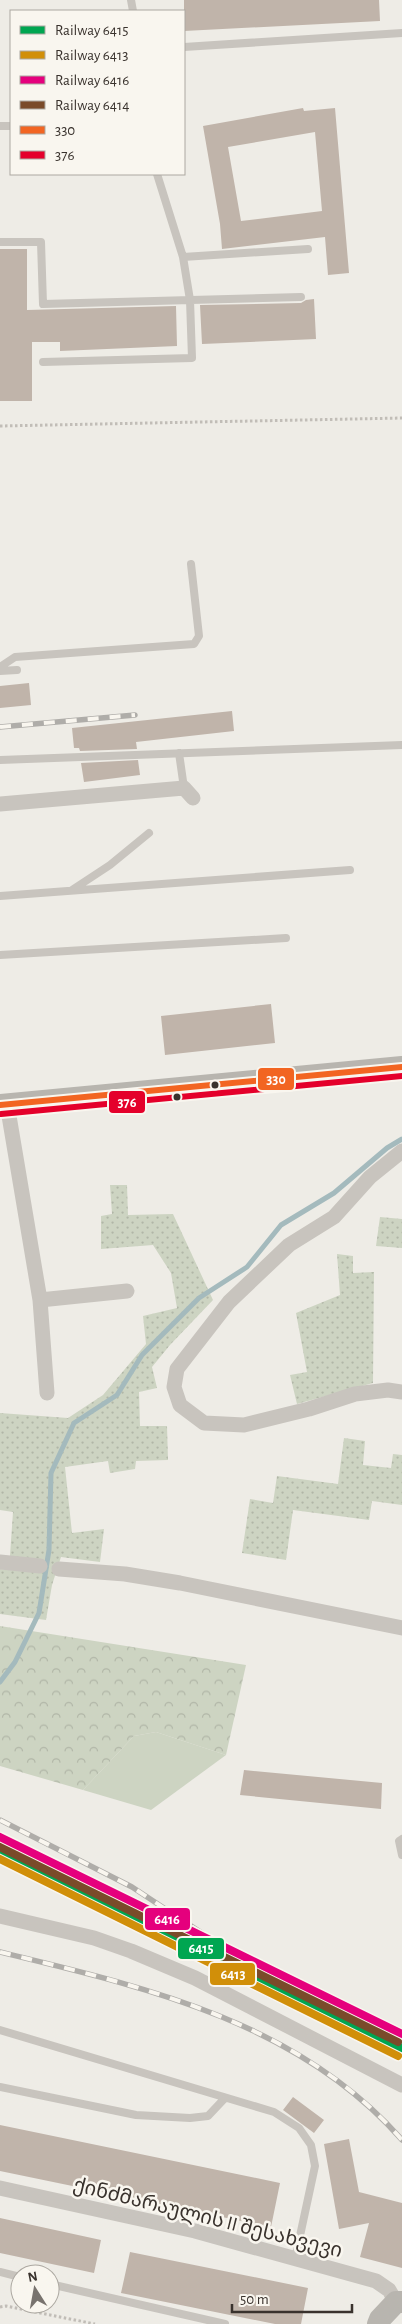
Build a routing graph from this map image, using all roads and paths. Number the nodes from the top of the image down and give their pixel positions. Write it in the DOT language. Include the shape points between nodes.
graph roads {
  1 [pos="402,33"];
  2 [pos="185,46"];
  3 [pos="157,175"];
  4 [pos="0,242"];
  5 [pos="308,250"];
  6 [pos="183,257"];
  7 [pos="301,297"];
  8 [pos="190,300"];
  9 [pos="43,362"];
  10 [pos="402,418"];
  11 [pos="0,426"];
  12 [pos="191,564"];
  13 [pos="0,667"];
  14 [pos="17,670"];
  15 [pos="0,671"];
  16 [pos="402,746"];
  17 [pos="179,753"];
  18 [pos="0,760"];
  19 [pos="188,793"];
  20 [pos="0,804"];
  21 [pos="149,833"];
  22 [pos="350,870"];
  23 [pos="71,891"];
  24 [pos="0,896"];
  25 [pos="286,938"];
  26 [pos="0,955"];
  27 [pos="402,1067"];
  28 [pos="3,1105"];
  29 [pos="402,1151"];
  30 [pos="127,1291"];
  31 [pos="40,1300"];
  32 [pos="402,1392"];
  33 [pos="47,1393"];
  34 [pos="0,1562"];
  35 [pos="40,1566"];
  36 [pos="59,1569"];
  37 [pos="402,1628"];
  38 [pos="402,1839"];
  39 [pos="402,1855"];
  40 [pos="0,1916"];
  41 [pos="0,2030"];
  42 [pos="402,2085"];
  43 [pos="0,2087"];
  44 [pos="225,2098"];
  45 [pos="0,2188"];
  46 [pos="295,2258"];
  47 [pos="60,2286"];
  48 [pos="399,2302"];
  49 [pos="0,2307"];
  50 [pos="95,2324"];
  51 [pos="225,2324"];
  52 [pos="378,2324"];
  1 -- 2 [label="lane"];
  3 -- 6 [label="lane"];
  4 -- 8 [label="lane" via="40,242 42,304"];
  5 -- 6 [label="lane"];
  6 -- 8 [label="lane"];
  7 -- 8 [label="lane"];
  8 -- 9 [label="lane" via="192,358"];
  10 -- 11 [label="path"];
  12 -- 13 [label="lane" via="199,636 194,644 15,656"];
  14 -- 15 [label="lane"];
  16 -- 17 [label="lane"];
  17 -- 18 [label="lane"];
  17 -- 19 [label="lane"];
  19 -- 20 [label="street"];
  21 -- 23 [label="lane"];
  22 -- 23 [label="lane"];
  23 -- 24 [label="lane"];
  25 -- 26 [label="lane"];
  27 -- 28 [label="street"];
  28 -- 31 [label="street"];
  29 -- 32 [label="street" via="370,1177 334,1217 289,1245 229,1302 177,1369 174,1388 180,1405 204,1423 244,1425 355,1394 388,1390"];
  30 -- 31 [label="street"];
  31 -- 33 [label="street"];
  34 -- 35 [label="street"];
  36 -- 37 [label="street" via="125,1574 180,1583"];
  38 -- 39 [label="lane" via="399,1841"];
  40 -- 42 [label="street" via="94,1938 131,1951 195,1978"];
  41 -- 44 [label="lane"];
  43 -- 44 [label="lane" via="145,2116 208,2116"];
  44 -- 46 [label="lane" via="274,2112 300,2128 311,2145 315,2166"];
  45 -- 46 [label="street, ქინძმარაულის II შესახვევი" via="195,2231"];
  46 -- 48 [label="street, ქინძმარაულის II შესახვევი" via="376,2281"];
  47 -- 51 [label="lane"];
  48 -- 52 [label="street"];
  49 -- 50 [label="path"];
}
